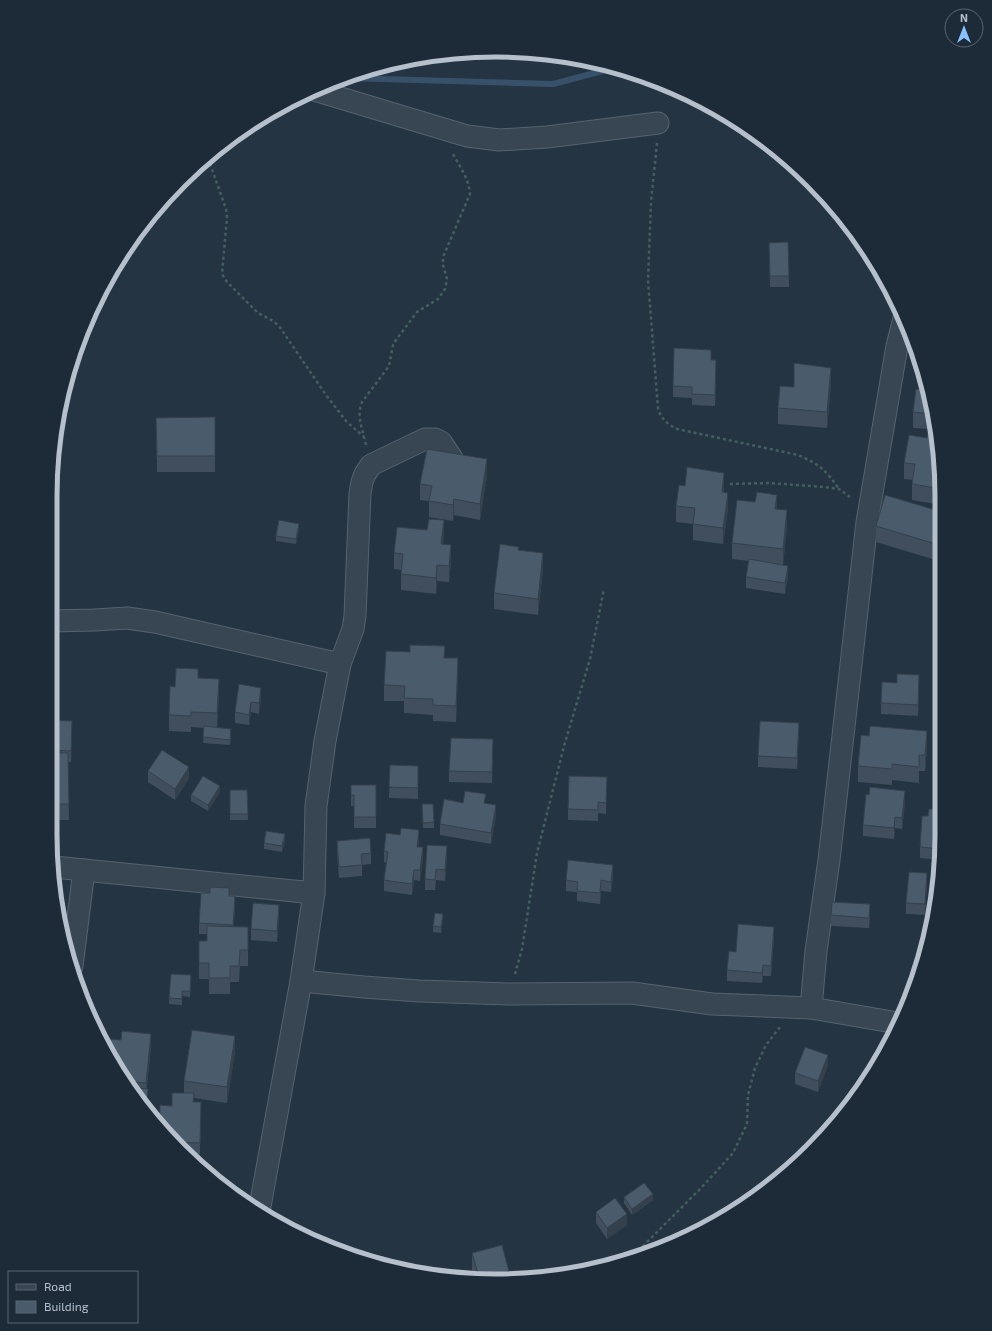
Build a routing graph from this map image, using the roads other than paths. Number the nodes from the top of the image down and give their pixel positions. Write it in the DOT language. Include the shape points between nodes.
graph roads {
  1 [pos="323,92"];
  2 [pos="658,123"];
  3 [pos="902,327"];
  4 [pos="453,460"];
  5 [pos="57,621"];
  6 [pos="340,664"];
  7 [pos="58,867"];
  8 [pos="84,870"];
  9 [pos="314,893"];
  10 [pos="73,954"];
  11 [pos="301,981"];
  12 [pos="806,1008"];
  13 [pos="893,1022"];
  14 [pos="260,1205"];
  1 -- 2 [label="street" via="467,136 499,140 547,137"];
  3 -- 12 [label="street" via="867,522 829,860"];
  4 -- 6 [label="street" via="441,442 425,439 371,465 365,474 360,493 355,616"];
  5 -- 6 [label="street" via="127,618 155,622"];
  6 -- 9 [label="street" via="316,806"];
  7 -- 8 [label="street"];
  8 -- 9 [label="street"];
  8 -- 10 [label="street"];
  9 -- 11 [label="street"];
  11 -- 12 [label="street" via="372,988 509,994 632,993 712,1004"];
  11 -- 14 [label="street"];
  12 -- 13 [label="street"];
}
